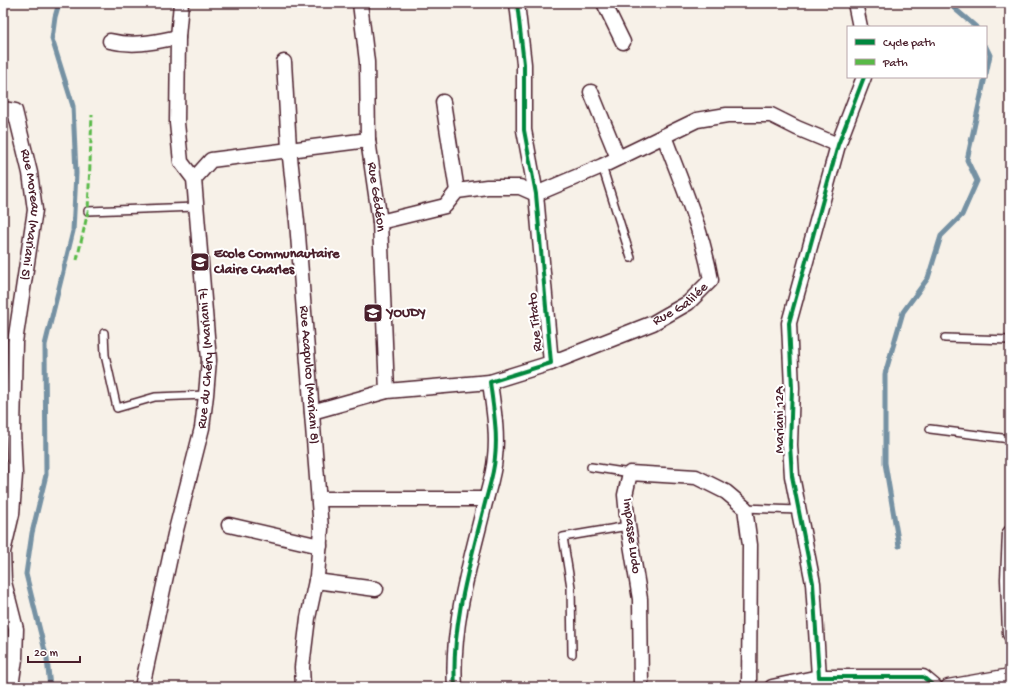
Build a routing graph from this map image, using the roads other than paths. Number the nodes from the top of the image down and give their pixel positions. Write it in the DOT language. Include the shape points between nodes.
graph roads {
  1 [pos="181,3"];
  2 [pos="360,3"];
  3 [pos="517,3"];
  4 [pos="604,3"];
  5 [pos="856,3"];
  6 [pos="860,26"];
  7 [pos="178,37"];
  8 [pos="110,41"];
  9 [pos="622,42"];
  10 [pos="284,62"];
  11 [pos="864,78"];
  12 [pos="591,92"];
  13 [pos="443,102"];
  14 [pos="3,109"];
  15 [pos="664,136"];
  16 [pos="368,140"];
  17 [pos="838,145"];
  18 [pos="289,148"];
  19 [pos="618,158"];
  20 [pos="602,166"];
  21 [pos="194,179"];
  22 [pos="457,191"];
  23 [pos="536,194"];
  24 [pos="196,207"];
  25 [pos="88,211"];
  26 [pos="380,222"];
  27 [pos="631,258"];
  28 [pos="104,333"];
  29 [pos="945,338"];
  30 [pos="1010,340"];
  31 [pos="551,363"];
  32 [pos="490,382"];
  33 [pos="386,391"];
  34 [pos="206,395"];
  35 [pos="312,412"];
  36 [pos="930,429"];
  37 [pos="1010,439"];
  38 [pos="591,467"];
  39 [pos="630,473"];
  40 [pos="486,498"];
  41 [pos="319,499"];
  42 [pos="745,508"];
  43 [pos="798,510"];
  44 [pos="229,525"];
  45 [pos="628,526"];
  46 [pos="1010,533"];
  47 [pos="320,546"];
  48 [pos="316,581"];
  49 [pos="4,582"];
  50 [pos="376,588"];
  51 [pos="1010,634"];
  52 [pos="572,654"];
  53 [pos="1010,676"];
  54 [pos="819,677"];
  55 [pos="11,687"];
  56 [pos="142,687"];
  57 [pos="303,687"];
  58 [pos="455,687"];
  59 [pos="641,687"];
  60 [pos="749,687"];
  61 [pos="772,687"];
  62 [pos="935,687"];
  63 [pos="948,687"];
  1 -- 7 [label="street"];
  2 -- 16 [label="street, Rue Gédéon" via="366,62"];
  3 -- 23 [label="street, Rue Titato" via="524,64 524,130"];
  4 -- 9 [label="street"];
  5 -- 6 [label="street"];
  7 -- 8 [label="street" via="126,45"];
  7 -- 21 [label="street" via="176,123 180,162"];
  10 -- 18 [label="street, Rue Acapulco (Mariani 8)"];
  11 -- 17 [label="street, Mariani 12A"];
  12 -- 19 [label="street"];
  13 -- 22 [label="street"];
  14 -- 49 [label="street, Rue Moreau (Mariani 5)" via="15,111 30,173 35,210 15,342 15,475 12,514 3,552"];
  15 -- 17 [label="street" via="697,120 727,115 771,115"];
  15 -- 19 [label="street"];
  15 -- 31 [label="street, Rue Galilée" via="694,213 705,247 711,280 688,303 653,323"];
  16 -- 18 [label="street"];
  16 -- 26 [label="street, Rue Gédéon"];
  17 -- 43 [label="street, Mariani 12A" via="789,323 792,388 790,445"];
  18 -- 21 [label="street" via="211,160"];
  18 -- 35 [label="street, Rue Acapulco (Mariani 8)"];
  19 -- 20 [label="street"];
  20 -- 23 [label="street"];
  20 -- 27 [label="lane"];
  21 -- 24 [label="street, Rue du Chéry (Mariani 7)"];
  22 -- 23 [label="street" via="520,186"];
  22 -- 26 [label="street" via="445,206"];
  23 -- 31 [label="street, Rue Titato"];
  24 -- 25 [label="lane"];
  24 -- 34 [label="street, Rue du Chéry (Mariani 7)" via="209,360"];
  26 -- 33 [label="street, Rue Gédéon"];
  28 -- 34 [label="lane" via="105,355 116,408 154,397"];
  29 -- 30 [label="lane"];
  31 -- 32 [label="street, Rue Titato"];
  32 -- 33 [label="street, Rue Titato"];
  32 -- 40 [label="street" via="496,457"];
  33 -- 35 [label="street, Rue Titato"];
  34 -- 56 [label="street, Rue du Chéry (Mariani 7)" via="202,428 177,527"];
  35 -- 41 [label="street, Rue Acapulco (Mariani 8)"];
  36 -- 37 [label="lane"];
  38 -- 39 [label="lane"];
  39 -- 42 [label="street" via="696,477 726,492"];
  39 -- 45 [label="street, Impasse Ludo" via="625,495"];
  40 -- 41 [label="street"];
  40 -- 58 [label="street" via="459,621 453,664"];
  41 -- 47 [label="street, Rue Acapulco (Mariani 8)"];
  42 -- 43 [label="lane"];
  42 -- 60 [label="street" via="750,545"];
  43 -- 54 [label="street, Mariani 12A" via="813,583"];
  44 -- 47 [label="street"];
  45 -- 52 [label="lane" via="563,537 571,587"];
  45 -- 59 [label="street, Impasse Ludo" via="640,599"];
  46 -- 51 [label="street"];
  47 -- 48 [label="street, Rue Acapulco (Mariani 8)"];
  48 -- 50 [label="street"];
  48 -- 57 [label="street, Rue Acapulco (Mariani 8)" via="308,618 302,668"];
  49 -- 55 [label="street, Rue Moreau (Mariani 5)" via="16,629"];
  53 -- 63 [label="street"];
  54 -- 61 [label="street"];
  54 -- 62 [label="street" via="923,677"];
}
